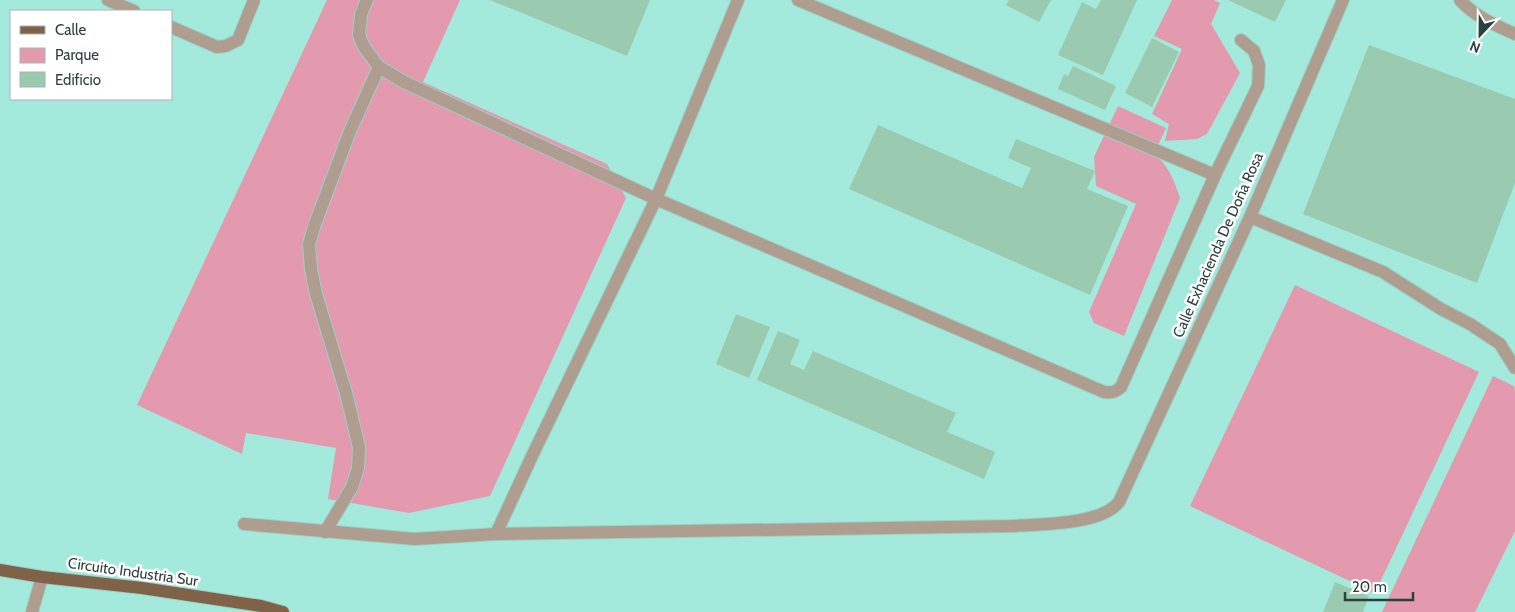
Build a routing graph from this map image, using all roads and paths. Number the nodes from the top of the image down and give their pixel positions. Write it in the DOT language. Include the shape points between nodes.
graph roads {
  1 [pos="108,0"];
  2 [pos="254,0"];
  3 [pos="367,0"];
  4 [pos="738,0"];
  5 [pos="798,0"];
  6 [pos="1343,0"];
  7 [pos="1460,0"];
  8 [pos="132,10"];
  9 [pos="172,28"];
  10 [pos="1515,34"];
  11 [pos="1241,40"];
  12 [pos="379,67"];
  13 [pos="1215,175"];
  14 [pos="656,199"];
  15 [pos="1250,217"];
  16 [pos="1515,368"];
  17 [pos="244,524"];
  18 [pos="326,532"];
  19 [pos="496,534"];
  20 [pos="0,570"];
  21 [pos="42,577"];
  22 [pos="32,612"];
  23 [pos="283,612"];
  1 -- 8 [label="lane"];
  2 -- 9 [label="lane" via="238,40 226,46 217,47"];
  3 -- 12 [label="lane" via="361,14 359,35"];
  4 -- 14 [label="lane"];
  5 -- 13 [label="lane"];
  6 -- 15 [label="lane, Calle Exhacienda De Doña Rosa"];
  7 -- 10 [label="lane" via="1492,24"];
  11 -- 13 [label="lane" via="1254,51 1259,65 1258,86"];
  12 -- 14 [label="lane" via="404,82"];
  12 -- 18 [label="lane" via="350,130 309,244 316,294 359,447 358,468 352,487"];
  13 -- 14 [label="lane" via="1116,392 1104,392"];
  14 -- 19 [label="lane"];
  15 -- 16 [label="lane" via="1383,272 1500,344"];
  15 -- 19 [label="lane, Calle Exhacienda De Doña Rosa" via="1119,502 1106,513 1081,520 1013,526"];
  17 -- 18 [label="lane"];
  18 -- 19 [label="lane" via="415,538"];
  20 -- 21 [label="main road, Circuito Industria Sur"];
  21 -- 22 [label="lane"];
  21 -- 23 [label="main road, Circuito Industria Sur" via="142,588"];
}
